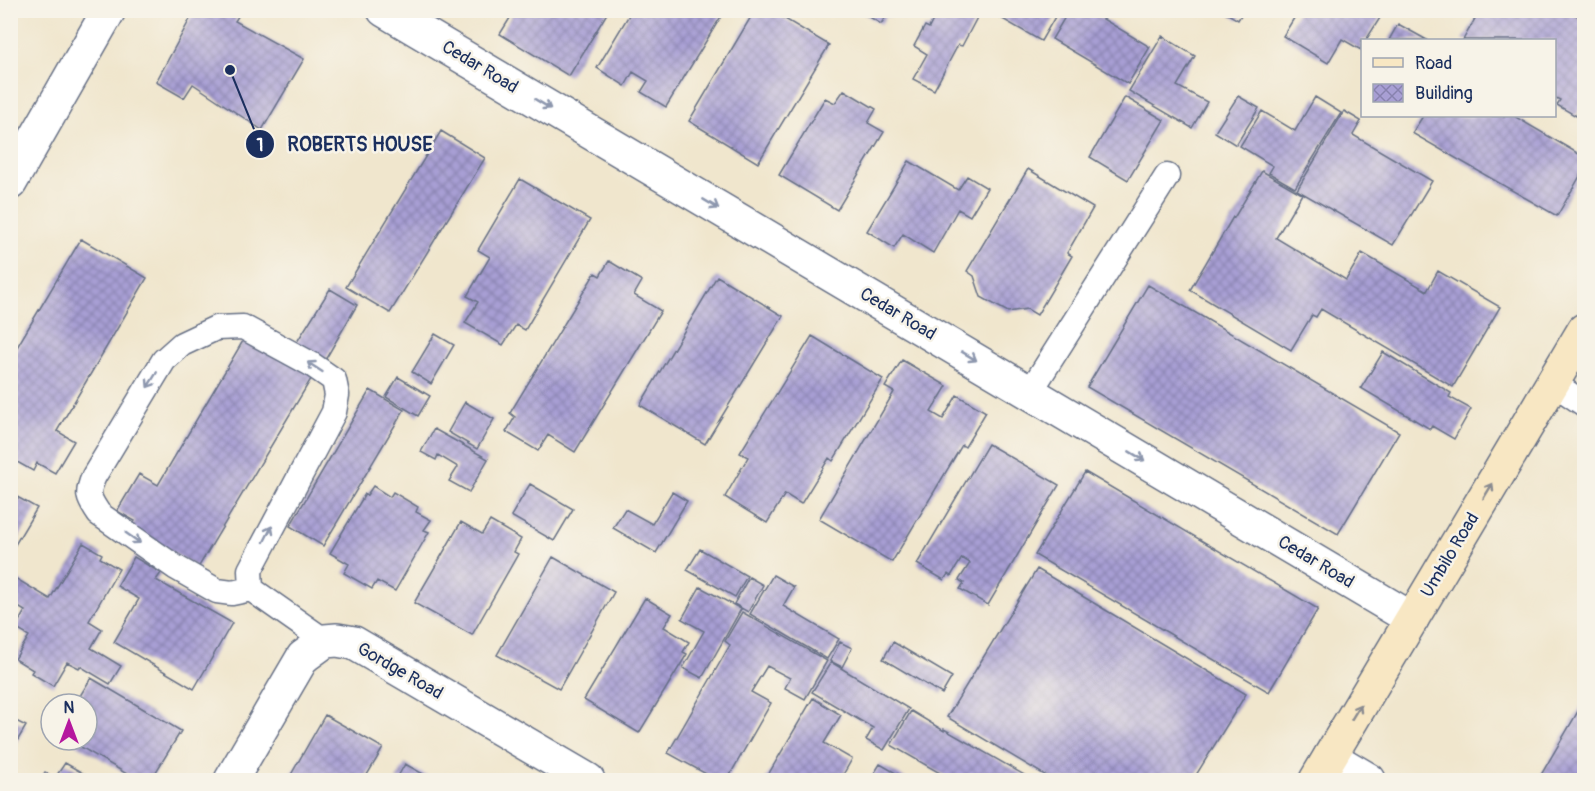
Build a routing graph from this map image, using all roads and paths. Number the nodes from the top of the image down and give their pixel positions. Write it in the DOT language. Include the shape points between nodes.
graph roads {
  1 [pos="109,10"];
  2 [pos="384,10"];
  3 [pos="1167,176"];
  4 [pos="10,183"];
  5 [pos="1584,330"];
  6 [pos="1553,383"];
  7 [pos="1030,392"];
  8 [pos="1584,404"];
  9 [pos="251,589"];
  10 [pos="1412,618"];
  11 [pos="325,641"];
  12 [pos="1323,769"];
  13 [pos="231,780"];
  14 [pos="588,780"];
  15 [pos="1369,780"];
  1 -- 4 [label="street"];
  2 -- 7 [label="street, Cedar Road, one-way"];
  3 -- 7 [label="lane"];
  5 -- 6 [label="main road, Umbilo Road"];
  6 -- 8 [label="lane"];
  10 -- 6 [label="main road, Umbilo Road, one-way"];
  7 -- 10 [label="street, Cedar Road, one-way"];
  9 -- 9 [label="lane, one-way" via="250,570 334,412 337,395 334,380 302,358 243,327 216,328 182,344 164,360 88,489 99,514 175,567 217,591"];
  9 -- 11 [label="lane"];
  12 -- 10 [label="main road, Umbilo Road, one-way"];
  11 -- 13 [label="street" via="303,657"];
  11 -- 14 [label="street, Gordge Road" via="354,644"];
  12 -- 15 [label="street"];
}
